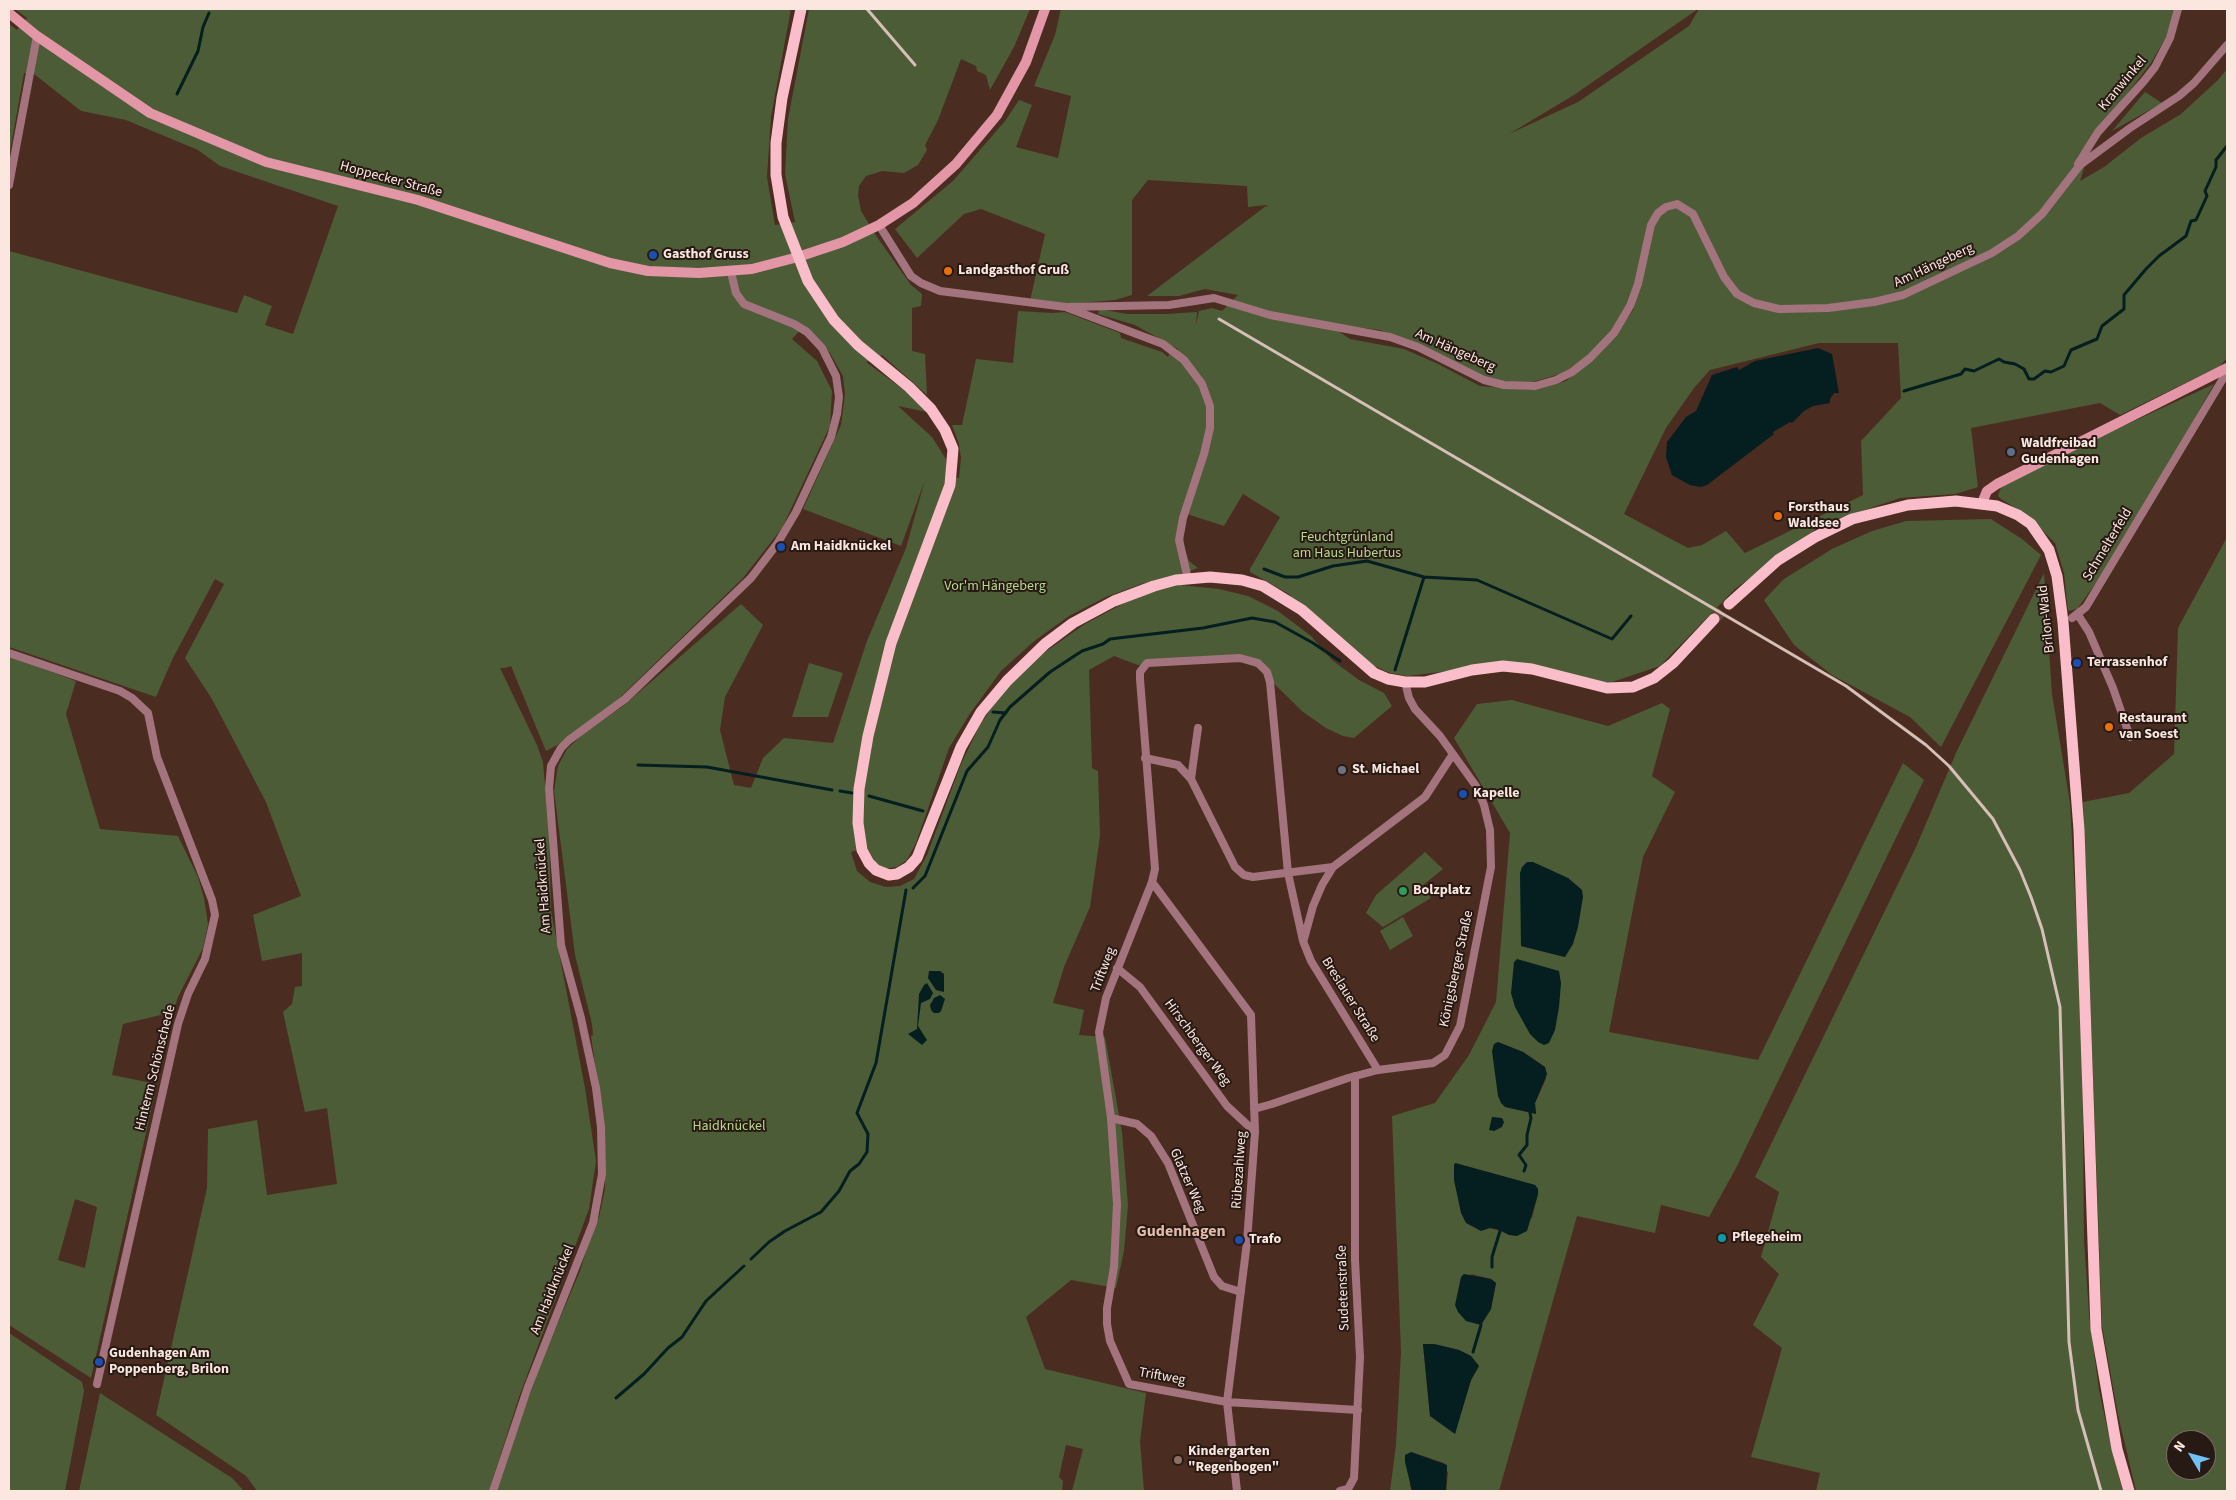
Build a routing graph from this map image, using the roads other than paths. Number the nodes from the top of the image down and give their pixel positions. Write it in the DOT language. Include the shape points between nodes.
graph roads {
  1 [pos="801,9"];
  2 [pos="1045,9"];
  3 [pos="2178,9"];
  4 [pos="9,13"];
  5 [pos="37,36"];
  6 [pos="2227,45"];
  7 [pos="2075,170"];
  8 [pos="9,185"];
  9 [pos="879,224"];
  10 [pos="798,257"];
  11 [pos="731,272"];
  12 [pos="1066,307"];
  13 [pos="2227,368"];
  14 [pos="2227,372"];
  15 [pos="1982,502"];
  16 [pos="1188,579"];
  17 [pos="1729,604"];
  18 [pos="1714,620"];
  19 [pos="9,653"];
  20 [pos="1405,682"];
  21 [pos="1198,728"];
  22 [pos="2130,737"];
  23 [pos="1453,754"];
  24 [pos="1145,758"];
  25 [pos="1191,778"];
  26 [pos="1334,868"];
  27 [pos="1288,873"];
  28 [pos="1152,882"];
  29 [pos="1303,941"];
  30 [pos="1117,968"];
  31 [pos="1378,1070"];
  32 [pos="1355,1076"];
  33 [pos="1254,1109"];
  34 [pos="1111,1118"];
  35 [pos="1255,1132"];
  36 [pos="1241,1292"];
  37 [pos="97,1384"];
  38 [pos="1227,1402"];
  39 [pos="1358,1410"];
  40 [pos="494,1491"];
  41 [pos="1237,1491"];
  42 [pos="1340,1491"];
  43 [pos="2129,1491"];
  1 -- 10 [label="main road" via="782,98 776,160 783,217"];
  2 -- 9 [label="street, Hoppecker Straße" via="1021,73 990,125 938,182 913,203"];
  3 -- 7 [label="street, Kranwinkel" via="2160,58 2144,81 2098,132"];
  4 -- 5 [label="street, Hoppecker Straße"];
  5 -- 8 [label="street"];
  5 -- 11 [label="street, Hoppecker Straße" via="150,113 266,162 418,200 621,266 668,272"];
  6 -- 7 [label="street, Am Hängeberg" via="2186,91"];
  7 -- 12 [label="street, Am Hängeberg" via="2035,221 1992,253 1903,295 1828,308 1779,309 1742,298 1724,277 1693,214 1677,204 1666,207 1651,225 1638,284 1614,333 1572,372 1535,386 1504,385 1484,380 1418,347 1390,337 1270,315 1214,298 1169,305"];
  9 -- 10 [label="street, Hoppecker Straße" via="843,242"];
  9 -- 12 [label="street, Am Hängeberg" via="911,276 928,287 946,293"];
  10 -- 11 [label="street, Hoppecker Straße"];
  10 -- 16 [label="main road" via="814,292 838,324 931,408 953,449 950,484 891,643 868,736 859,789 858,823 862,850 868,863 876,870 897,874 917,858 957,756 975,722 994,695 1032,656 1059,633 1107,604 1148,588"];
  11 -- 40 [label="street, Am Haidknückel" via="736,293 744,304 794,324 822,348 836,376 838,408 831,437 796,512 751,578 624,699 569,740 551,766 549,788 561,945 596,1088 602,1174 593,1223 528,1387"];
  12 -- 16 [label="street" via="1164,344 1184,360 1202,384 1210,406 1210,428 1179,540"];
  13 -- 15 [label="street" via="1997,484 1987,491"];
  14 -- 22 [label="street, Schmelterfeld" via="2086,607 2075,617 2090,632"];
  15 -- 17 [label="main road, Brilon-Wald" via="1908,505 1852,519 1788,553"];
  15 -- 43 [label="main road, Brilon-Wald" via="2009,510 2031,524 2049,550 2057,576 2074,764 2096,1330 2117,1450"];
  16 -- 20 [label="main road" via="1219,577 1262,586 1302,610 1369,670 1388,679"];
  18 -- 20 [label="main road" via="1673,663 1654,678 1633,687 1595,686 1512,666 1486,667 1425,682"];
  19 -- 37 [label="street, Hinterm Schönschede" via="120,691 148,713 157,757 215,915 205,959 178,1024"];
  20 -- 23 [label="street, Königsberger Straße" via="1414,709"];
  21 -- 25 [label="street"];
  23 -- 26 [label="street" via="1425,797"];
  23 -- 31 [label="street, Königsberger Straße" via="1481,797 1492,851 1462,1019 1448,1050 1437,1061"];
  24 -- 25 [label="street" via="1178,765"];
  24 -- 27 [label="street, Triftweg" via="1140,672 1146,663 1240,658 1261,665 1270,682"];
  24 -- 28 [label="street, Triftweg" via="1155,862"];
  25 -- 27 [label="street" via="1240,872 1253,877"];
  26 -- 27 [label="street"];
  26 -- 29 [label="street" via="1313,906"];
  27 -- 29 [label="street, Breslauer Straße"];
  28 -- 30 [label="street, Triftweg"];
  28 -- 33 [label="street, Rübezahlweg" via="1251,1015"];
  29 -- 31 [label="street, Breslauer Straße" via="1311,961"];
  30 -- 34 [label="street, Triftweg" via="1099,1032"];
  30 -- 35 [label="street, Hirschberger Weg" via="1140,987 1227,1106"];
  31 -- 32 [label="street, Königsberger Straße"];
  32 -- 33 [label="street, Königsberger Straße"];
  32 -- 39 [label="street, Sudetenstraße"];
  33 -- 35 [label="street, Rübezahlweg"];
  34 -- 36 [label="street, Glatzer Weg" via="1137,1124 1151,1136 1168,1163 1214,1277 1222,1286"];
  34 -- 38 [label="street, Triftweg" via="1117,1224 1107,1324 1114,1351 1129,1384"];
  35 -- 36 [label="street, Rübezahlweg"];
  36 -- 38 [label="street, Rübezahlweg"];
  38 -- 39 [label="street, Triftweg"];
  38 -- 41 [label="street, Rübezahlweg"];
  39 -- 42 [label="street, Sudetenstraße" via="1354,1478 1348,1489"];
}
